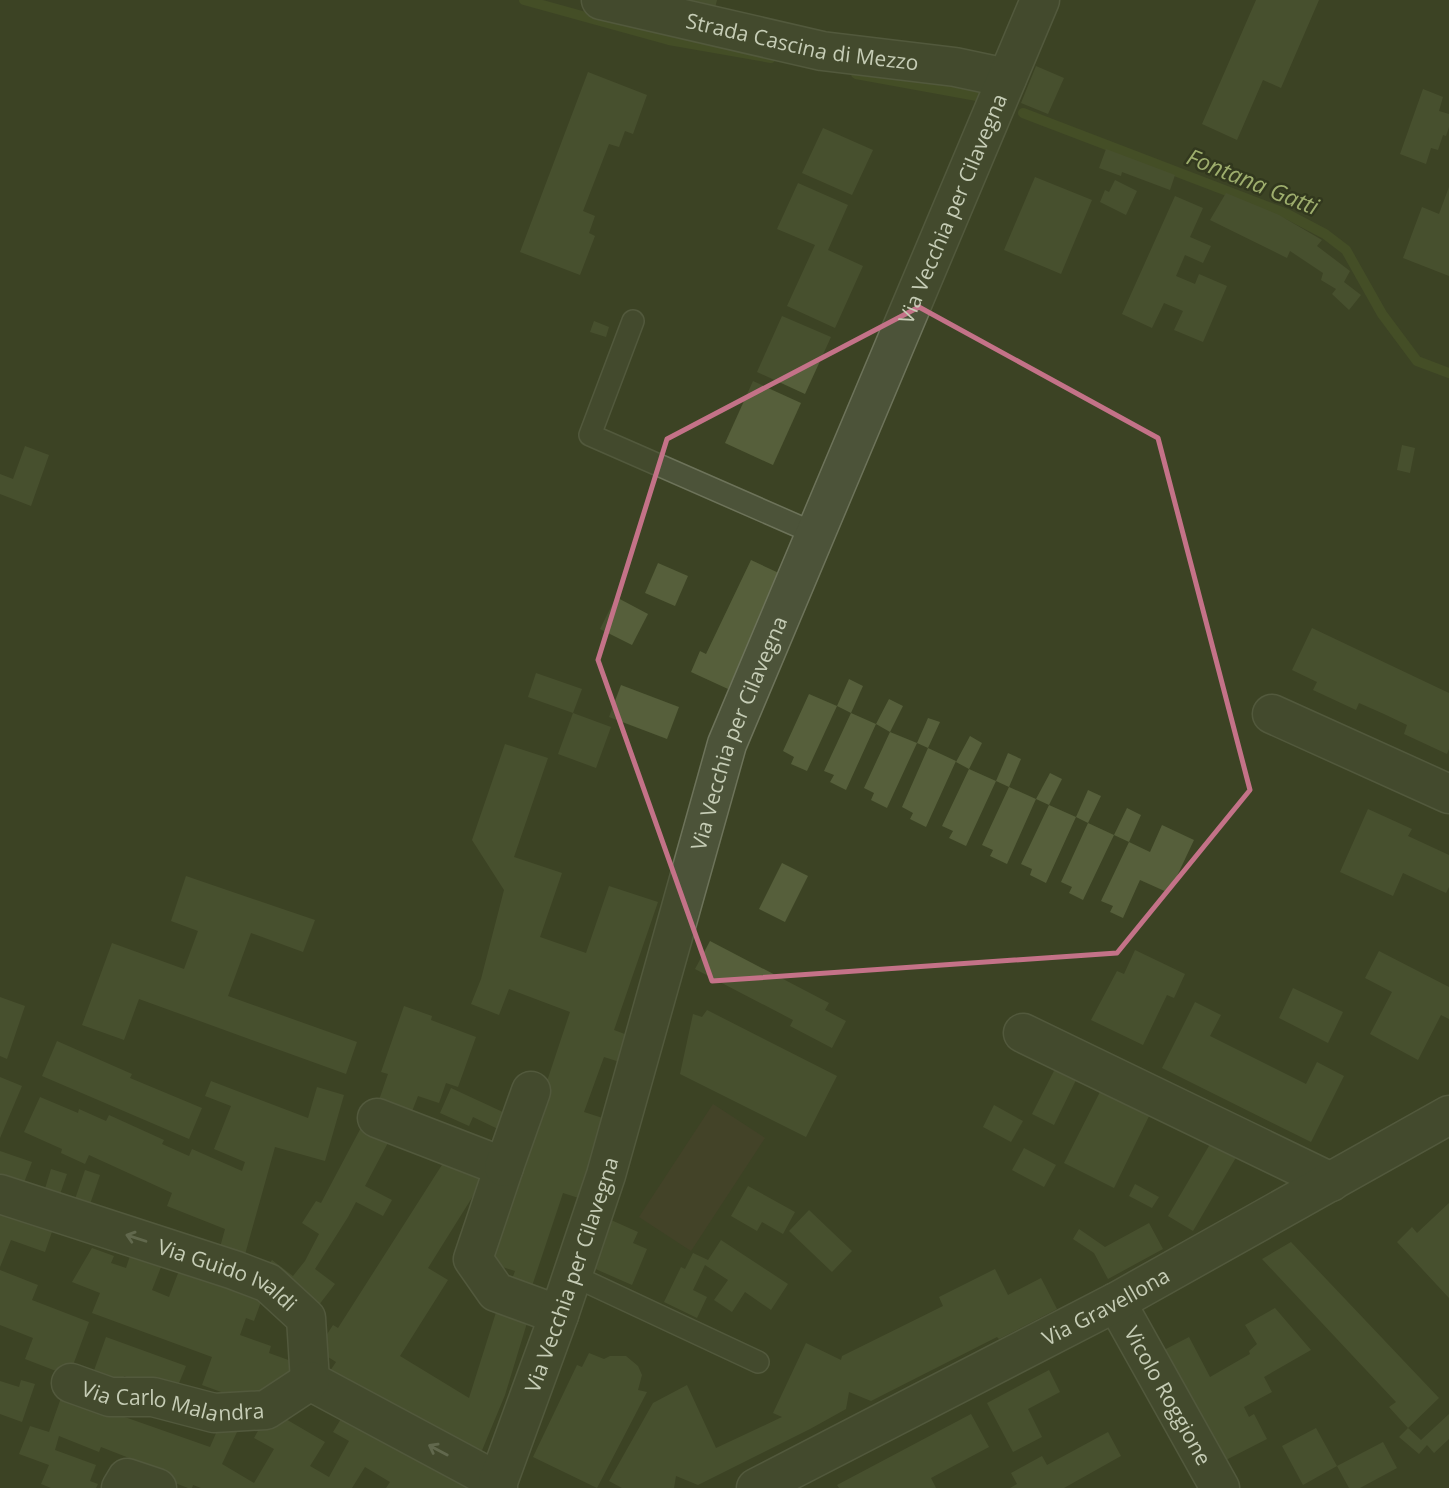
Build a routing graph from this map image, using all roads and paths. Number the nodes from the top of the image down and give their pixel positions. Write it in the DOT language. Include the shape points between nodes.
graph roads {
  1 [pos="601,0"];
  2 [pos="1040,0"];
  3 [pos="1007,78"];
  4 [pos="633,321"];
  5 [pos="816,534"];
  6 [pos="1272,714"];
  7 [pos="1449,794"];
  8 [pos="1023,1033"];
  9 [pos="531,1091"];
  10 [pos="1449,1115"];
  11 [pos="377,1118"];
  12 [pos="504,1167"];
  13 [pos="1331,1182"];
  14 [pos="0,1194"];
  15 [pos="572,1275"];
  16 [pos="1116,1302"];
  17 [pos="559,1315"];
  18 [pos="758,1362"];
  19 [pos="310,1381"];
  20 [pos="71,1383"];
  21 [pos="498,1485"];
  22 [pos="121,1488"];
  23 [pos="157,1488"];
  24 [pos="757,1488"];
  25 [pos="1220,1488"];
  1 -- 3 [label="street, Strada Cascina di Mezzo" via="822,51"];
  2 -- 3 [label="street, Via Vecchia per Cilavegna"];
  3 -- 5 [label="street, Via Vecchia per Cilavegna"];
  4 -- 5 [label="lane" via="590,435"];
  5 -- 15 [label="street, Via Vecchia per Cilavegna" via="727,744 606,1175"];
  6 -- 7 [label="street"];
  8 -- 13 [label="street"];
  9 -- 12 [label="street"];
  10 -- 13 [label="street, Via Gravellona"];
  11 -- 12 [label="street"];
  12 -- 17 [label="street" via="474,1259 496,1292"];
  13 -- 16 [label="street, Via Gravellona"];
  19 -- 14 [label="street, Via Guido Ivaldi, one-way" via="306,1318 268,1283"];
  15 -- 17 [label="street, Via Vecchia per Cilavegna"];
  15 -- 18 [label="lane"];
  16 -- 24 [label="street, Via Gravellona"];
  16 -- 25 [label="street, Vicolo Roggione"];
  17 -- 21 [label="street, Via Vecchia per Cilavegna"];
  19 -- 20 [label="street, Via Carlo Malandra" via="266,1410 214,1413 153,1397 110,1397"];
  21 -- 19 [label="street, one-way"];
  22 -- 23 [label="street" via="127,1478"];
}
